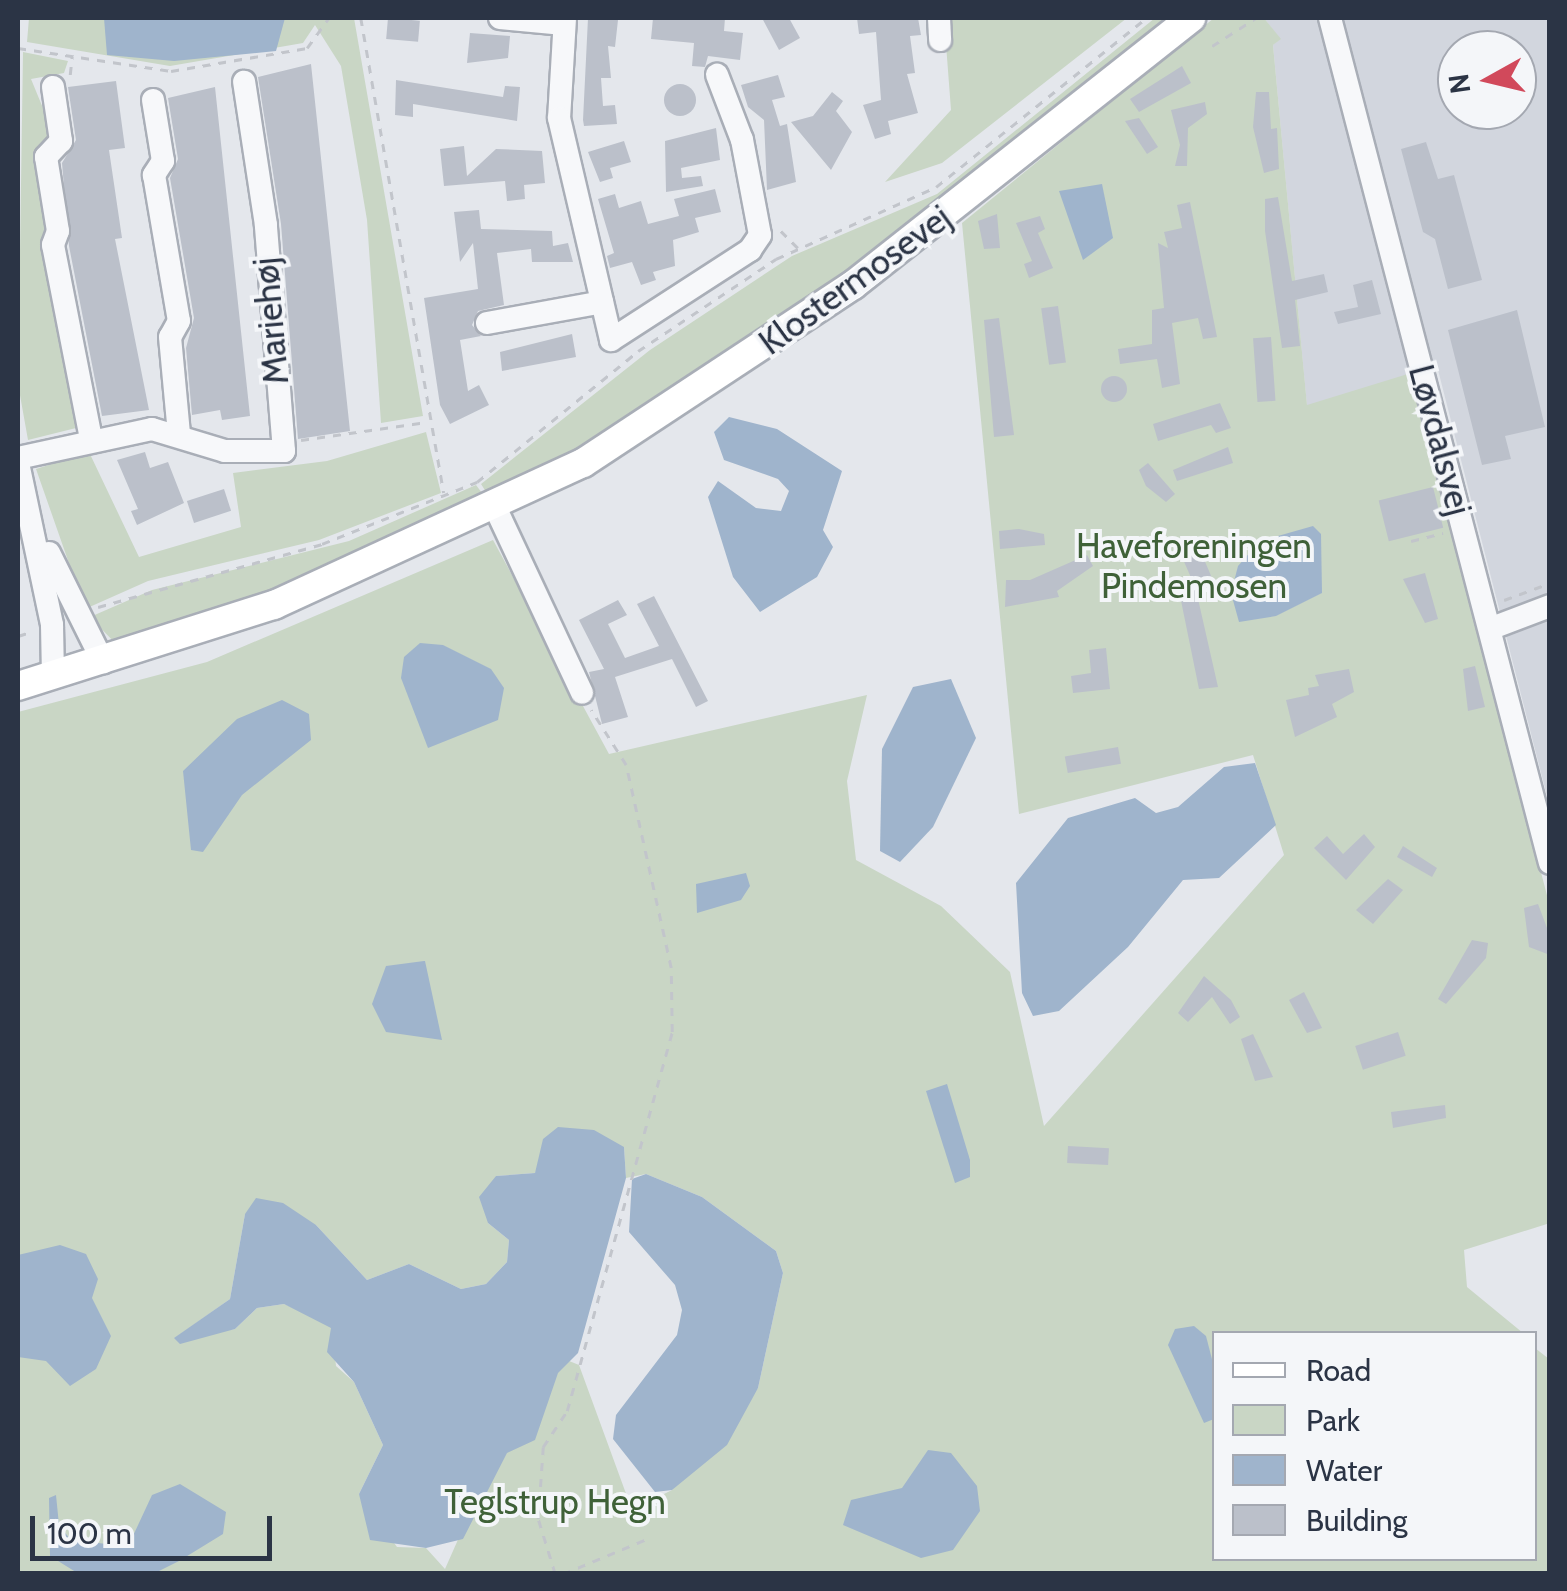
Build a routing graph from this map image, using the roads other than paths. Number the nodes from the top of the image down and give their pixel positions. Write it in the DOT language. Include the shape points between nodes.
graph roads {
  1 [pos="500,18"];
  2 [pos="1190,18"];
  3 [pos="1330,18"];
  4 [pos="565,21"];
  5 [pos="717,74"];
  6 [pos="244,82"];
  7 [pos="52,87"];
  8 [pos="153,100"];
  9 [pos="602,302"];
  10 [pos="487,323"];
  11 [pos="179,434"];
  12 [pos="91,439"];
  13 [pos="18,460"];
  14 [pos="495,507"];
  15 [pos="28,510"];
  16 [pos="1550,606"];
  17 [pos="1489,618"];
  18 [pos="103,662"];
  19 [pos="54,677"];
  20 [pos="18,686"];
  21 [pos="582,693"];
  22 [pos="1550,863"];
  1 -- 4 [label="street"];
  2 -- 14 [label="main road, Klostermosevej" via="853,285 717,380"];
  3 -- 17 [label="street, Løvdalsvej"];
  4 -- 9 [label="street" via="560,118"];
  5 -- 9 [label="street" via="742,140 760,235 750,250 611,340"];
  6 -- 11 [label="street, Mariehøj" via="266,224 284,442 275,457"];
  7 -- 12 [label="street" via="50,120 61,141 46,157 58,231 53,245"];
  8 -- 11 [label="street" via="163,160 154,175 179,321 170,338"];
  9 -- 10 [label="street"];
  11 -- 12 [label="street" via="129,430"];
  12 -- 13 [label="street"];
  13 -- 15 [label="street"];
  14 -- 18 [label="main road, Klostermosevej" via="274,605"];
  14 -- 21 [label="street"];
  15 -- 18 [label="street"];
  15 -- 19 [label="street" via="52,625"];
  16 -- 17 [label="street"];
  17 -- 22 [label="street, Løvdalsvej"];
  18 -- 19 [label="main road, Klostermosevej"];
  19 -- 20 [label="main road, Klostermosevej"];
}
